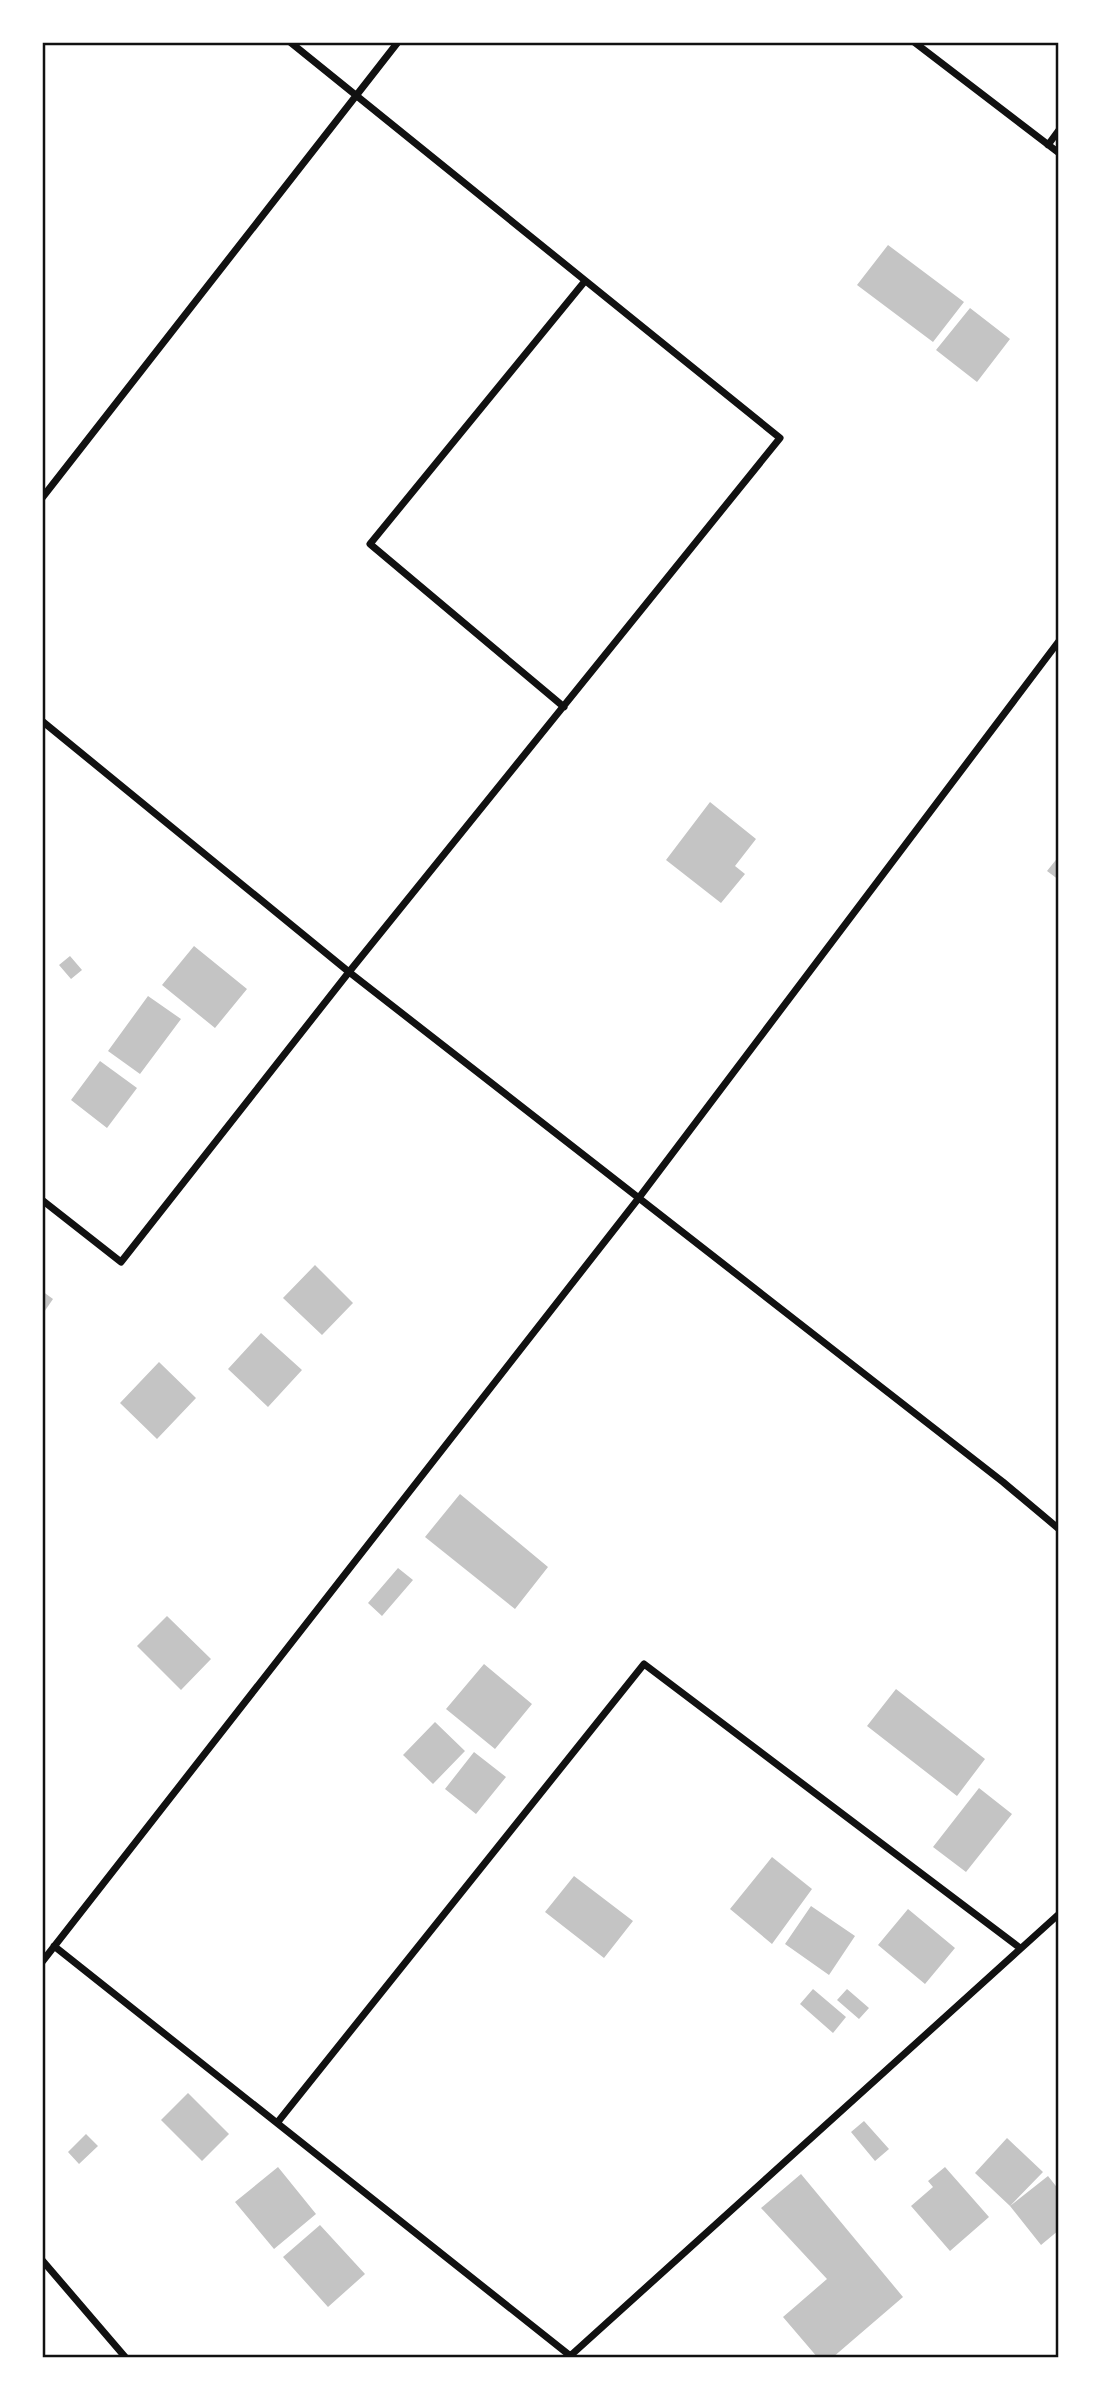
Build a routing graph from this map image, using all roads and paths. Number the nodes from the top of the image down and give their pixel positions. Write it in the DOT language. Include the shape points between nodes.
graph roads {
  1 [pos="290,42"];
  2 [pos="398,42"];
  3 [pos="914,42"];
  4 [pos="356,96"];
  5 [pos="1059,130"];
  6 [pos="1048,145"];
  7 [pos="1059,153"];
  8 [pos="585,281"];
  9 [pos="42,498"];
  10 [pos="1059,640"];
  11 [pos="564,706"];
  12 [pos="42,721"];
  13 [pos="349,972"];
  14 [pos="638,1199"];
  15 [pos="42,1200"];
  16 [pos="1059,1529"];
  17 [pos="1059,1914"];
  18 [pos="54,1946"];
  19 [pos="1020,1948"];
  20 [pos="42,1962"];
  21 [pos="277,2123"];
  22 [pos="42,2260"];
  23 [pos="570,2357"];
  24 [pos="126,2358"];
  1 -- 4 [label="street"];
  2 -- 4 [label="street"];
  3 -- 6 [label="street"];
  4 -- 8 [label="street"];
  4 -- 9 [label="street"];
  5 -- 6 [label="street"];
  6 -- 7 [label="street"];
  8 -- 11 [label="street" via="370,544"];
  8 -- 11 [label="street" via="780,439"];
  10 -- 14 [label="street"];
  11 -- 13 [label="street"];
  12 -- 13 [label="street"];
  13 -- 14 [label="street"];
  13 -- 15 [label="street" via="121,1262"];
  14 -- 16 [label="street"];
  14 -- 18 [label="street"];
  17 -- 19 [label="street"];
  18 -- 20 [label="street"];
  18 -- 21 [label="street"];
  19 -- 21 [label="street" via="644,1664"];
  19 -- 23 [label="street"];
  21 -- 23 [label="street"];
  22 -- 24 [label="street"];
}
